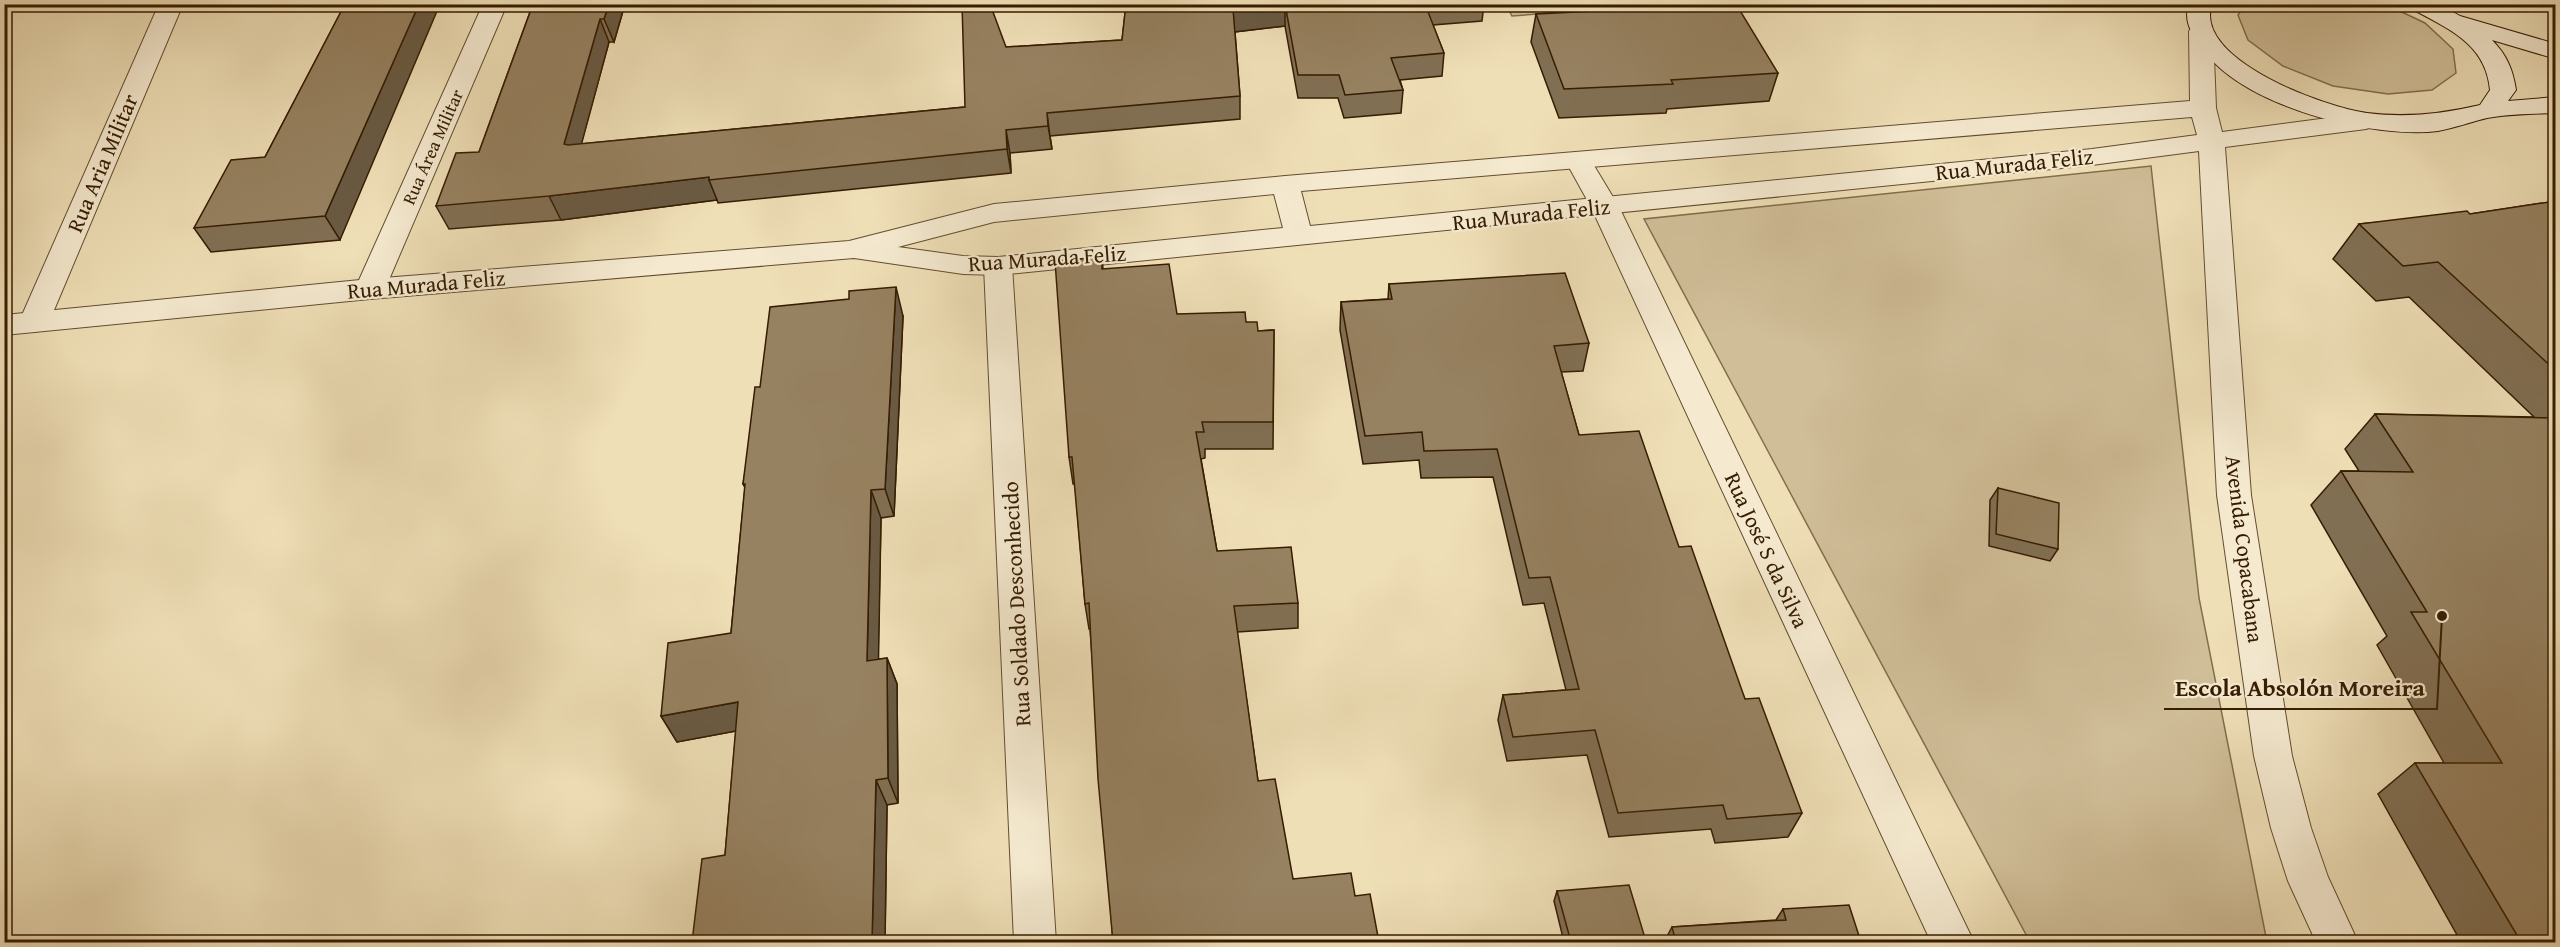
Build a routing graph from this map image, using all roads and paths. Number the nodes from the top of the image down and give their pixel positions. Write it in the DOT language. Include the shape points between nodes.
graph roads {
  1 [pos="171,4"];
  2 [pos="495,4"];
  3 [pos="2201,4"];
  4 [pos="2420,4"];
  5 [pos="2446,17"];
  6 [pos="2200,31"];
  7 [pos="2556,52"];
  8 [pos="2556,105"];
  9 [pos="2203,108"];
  10 [pos="2489,110"];
  11 [pos="2366,121"];
  12 [pos="2212,143"];
  13 [pos="1578,160"];
  14 [pos="1285,184"];
  15 [pos="1605,207"];
  16 [pos="1299,236"];
  17 [pos="849,249"];
  18 [pos="998,266"];
  19 [pos="370,289"];
  20 [pos="34,322"];
  21 [pos="4,325"];
  22 [pos="1035,942"];
  23 [pos="1953,942"];
  24 [pos="2337,942"];
  1 -- 20 [label="street, Rua Aria Militar"];
  2 -- 19 [label="street, Rua Área Militar"];
  3 -- 6 [label="street"];
  4 -- 5 [label="street"];
  5 -- 7 [label="street"];
  5 -- 10 [label="street" via="2479,41 2499,66 2503,90"];
  6 -- 9 [label="street"];
  6 -- 11 [label="street" via="2221,57 2258,84 2309,106"];
  8 -- 10 [label="street"];
  9 -- 12 [label="street"];
  9 -- 13 [label="street, Rua Murada Feliz"];
  10 -- 11 [label="street" via="2437,123"];
  11 -- 12 [label="street, Rua Murada Feliz"];
  12 -- 15 [label="street, Rua Murada Feliz"];
  12 -- 24 [label="street, Avenida Copacabana" via="2234,495 2272,756 2305,870"];
  13 -- 14 [label="street, Rua Murada Feliz"];
  13 -- 15 [label="street, Rua José S da Silva"];
  14 -- 16 [label="street"];
  14 -- 17 [label="street, Rua Murada Feliz" via="994,213"];
  15 -- 16 [label="street, Rua Murada Feliz"];
  15 -- 23 [label="street, Rua José S da Silva"];
  16 -- 18 [label="street, Rua Murada Feliz"];
  17 -- 18 [label="street, Rua Murada Feliz"];
  17 -- 19 [label="street, Rua Murada Feliz"];
  18 -- 22 [label="street, Rua Soldado Desconhecido"];
  19 -- 20 [label="street, Rua Murada Feliz"];
  20 -- 21 [label="street, Rua Murada Feliz"];
}
